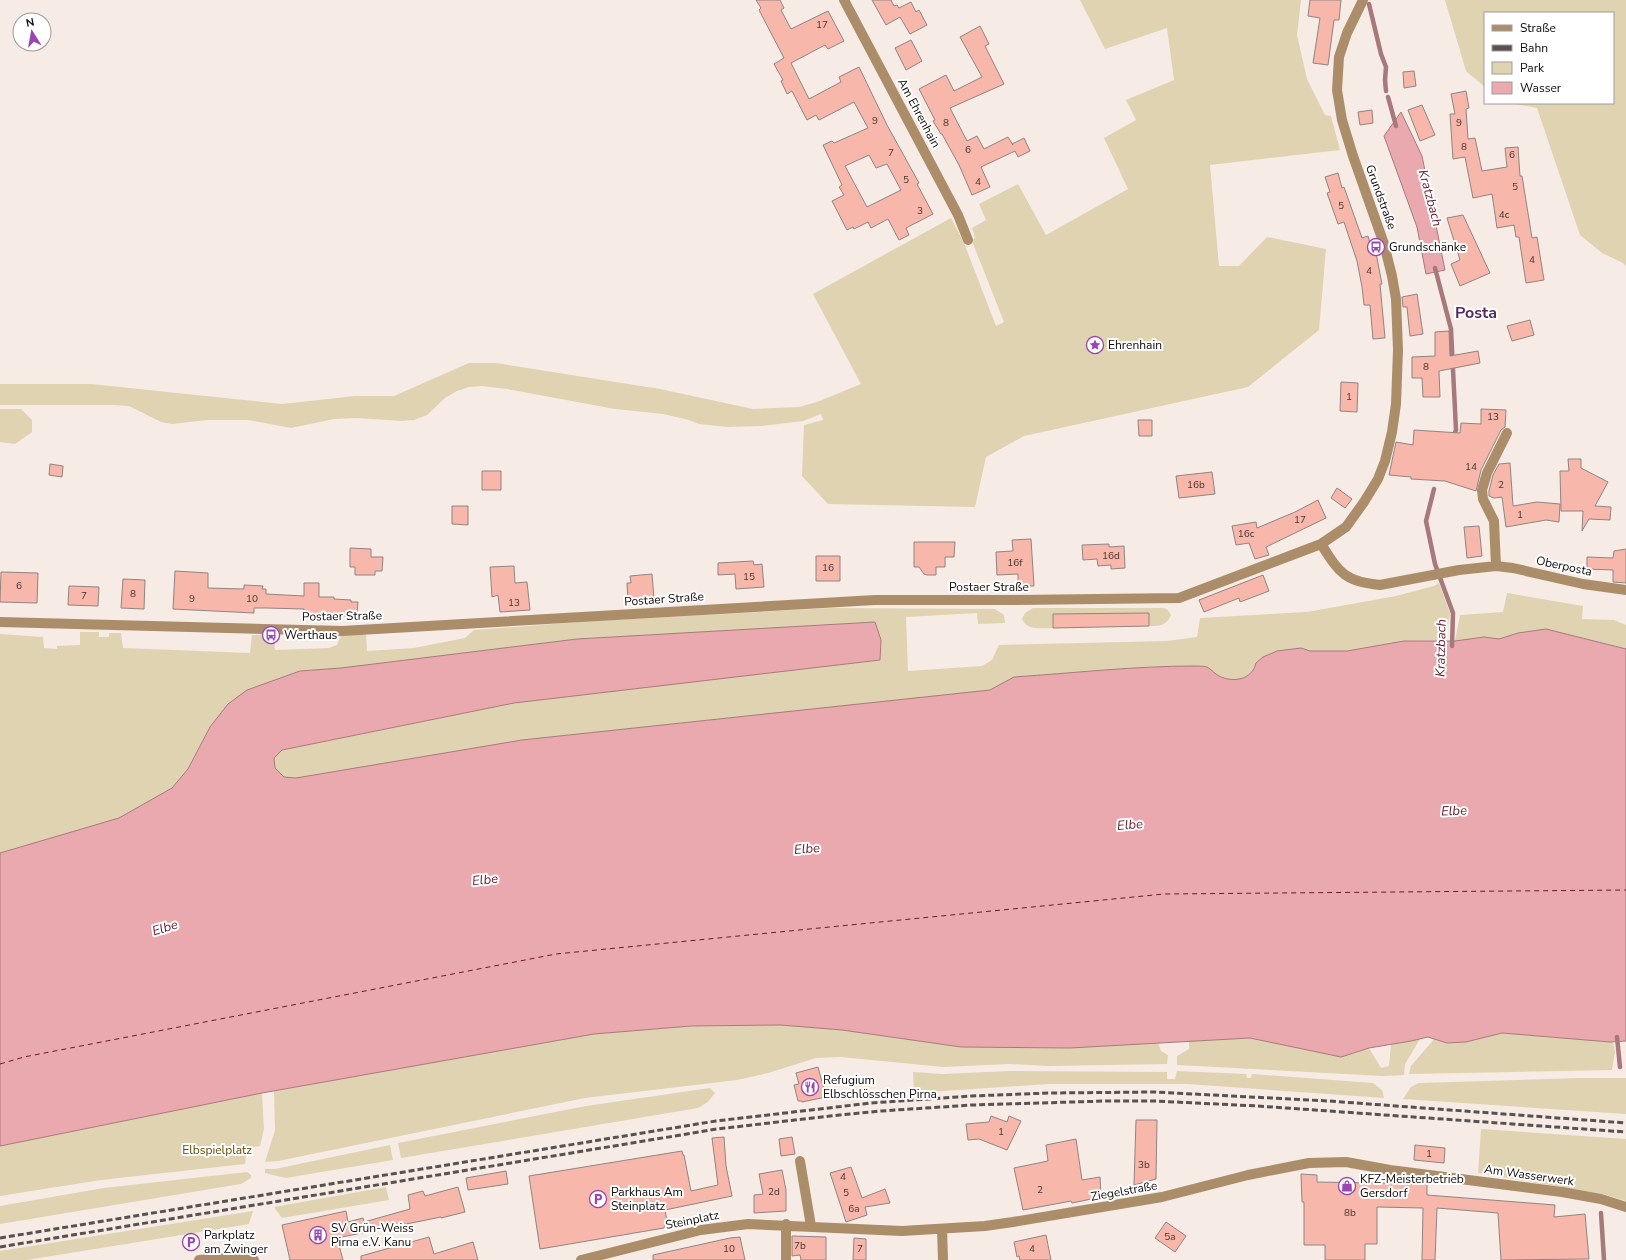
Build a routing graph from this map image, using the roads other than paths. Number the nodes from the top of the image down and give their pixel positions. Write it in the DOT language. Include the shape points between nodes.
graph roads {
  1 [pos="844,0"];
  2 [pos="1363,0"];
  3 [pos="968,240"];
  4 [pos="1507,432"];
  5 [pos="1378,479"];
  6 [pos="1321,544"];
  7 [pos="1496,566"];
  8 [pos="1626,590"];
  9 [pos="0,622"];
  10 [pos="800,1161"];
  11 [pos="1309,1163"];
  12 [pos="1626,1207"];
  13 [pos="786,1224"];
  14 [pos="811,1226"];
  15 [pos="942,1229"];
  16 [pos="199,1260"];
  17 [pos="254,1260"];
  18 [pos="581,1260"];
  19 [pos="786,1260"];
  20 [pos="943,1260"];
  1 -- 3 [label="street, Am Ehrenhain" via="958,215"];
  2 -- 5 [label="street, Grundstraße" via="1339,57 1337,90 1342,120 1384,244 1396,299 1396,404 1385,461"];
  4 -- 7 [label="street" via="1487,473 1482,490 1483,500 1494,521"];
  5 -- 6 [label="street, Postaer Straße" via="1346,527"];
  6 -- 7 [label="street, Oberposta" via="1337,569 1354,580 1367,584 1380,585"];
  6 -- 9 [label="street, Postaer Straße" via="1179,598 837,601 342,631"];
  7 -- 8 [label="street, Oberposta"];
  10 -- 14 [label="street"];
  11 -- 12 [label="street, Am Wasserwerk" via="1346,1162 1562,1192"];
  11 -- 15 [label="street, Ziegelstraße" via="1248,1175 1162,1197 1013,1222"];
  13 -- 14 [label="street, Steinplatz"];
  13 -- 18 [label="street, Steinplatz" via="748,1224 701,1230"];
  13 -- 19 [label="street"];
  14 -- 15 [label="street, Steinplatz" via="902,1232"];
  15 -- 20 [label="street"];
  16 -- 17 [label="street" via="235,1257"];
}
